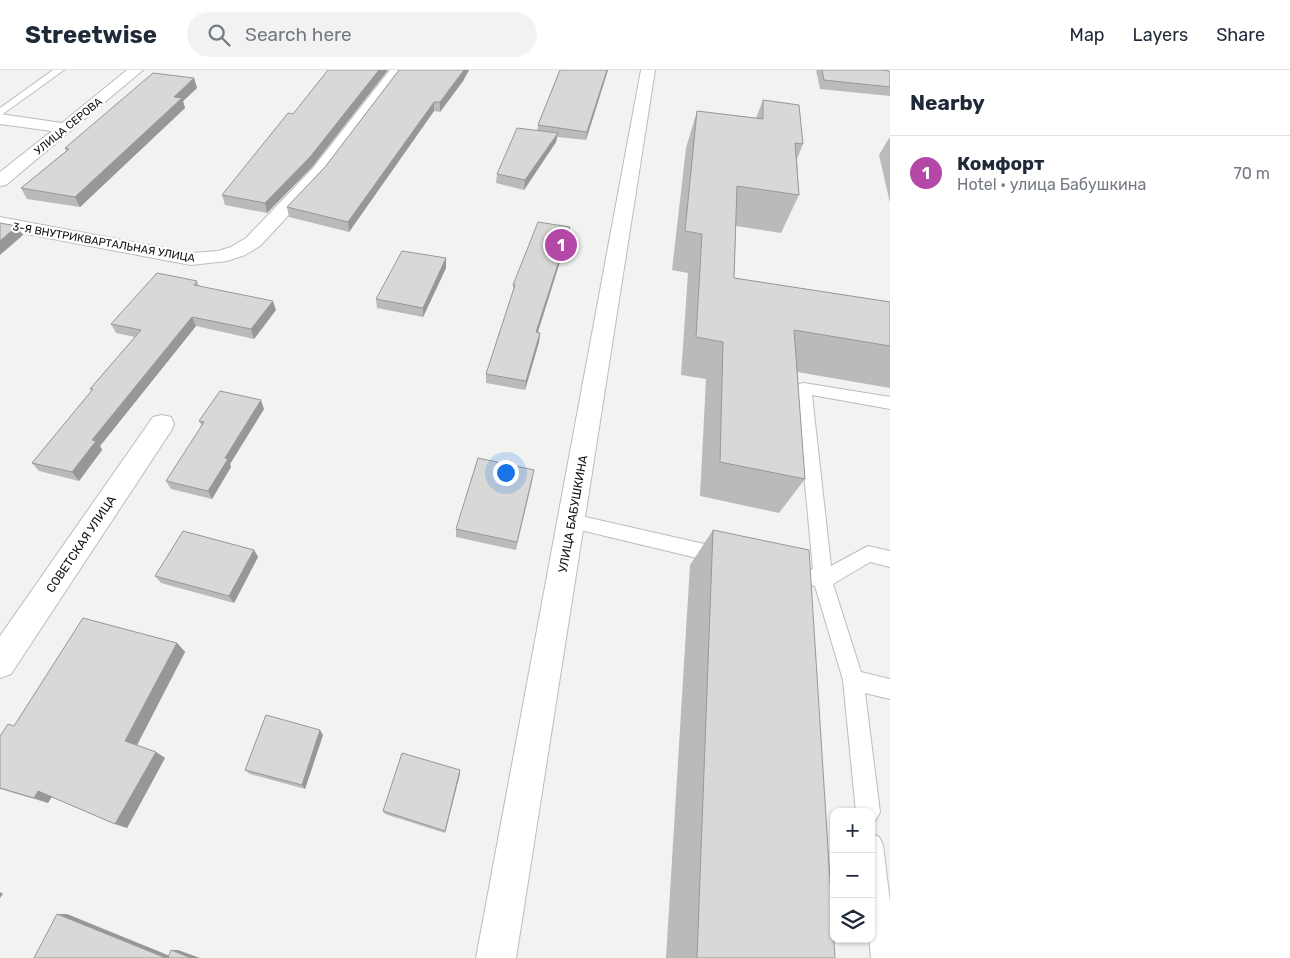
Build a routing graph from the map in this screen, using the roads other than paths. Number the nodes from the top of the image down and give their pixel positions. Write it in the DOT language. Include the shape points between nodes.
graph roads {
  1 [pos="59,70"];
  2 [pos="136,70"];
  3 [pos="397,70"];
  4 [pos="648,70"];
  5 [pos="0,114"];
  6 [pos="0,118"];
  7 [pos="66,128"];
  8 [pos="0,181"];
  9 [pos="0,223"];
  10 [pos="890,403"];
  11 [pos="162,424"];
  12 [pos="572,521"];
  13 [pos="890,558"];
  14 [pos="736,559"];
  15 [pos="794,573"];
  16 [pos="823,580"];
  17 [pos="0,663"];
  18 [pos="853,680"];
  19 [pos="890,689"];
  20 [pos="868,808"];
  21 [pos="872,853"];
  22 [pos="496,958"];
  23 [pos="884,958"];
  1 -- 5 [label="lane"];
  2 -- 7 [label="street, УЛИЦА СЕРОВА"];
  3 -- 9 [label="street, 3-Я ВНУТРИКВАРТАЛЬНАЯ УЛИЦА" via="319,172 254,242 220,258 192,259"];
  4 -- 12 [label="street, УЛИЦА БАБУШКИНА"];
  6 -- 7 [label="street"];
  7 -- 8 [label="street, УЛИЦА СЕРОВА"];
  10 -- 16 [label="lane" via="804,388"];
  11 -- 17 [label="street, СОВЕТСКАЯ УЛИЦА"];
  12 -- 14 [label="lane"];
  12 -- 22 [label="street, УЛИЦА БАБУШКИНА"];
  13 -- 16 [label="lane" via="868,554"];
  15 -- 16 [label="lane"];
  16 -- 18 [label="lane"];
  18 -- 19 [label="lane"];
  18 -- 20 [label="lane"];
  21 -- 23 [label="lane"];
}
